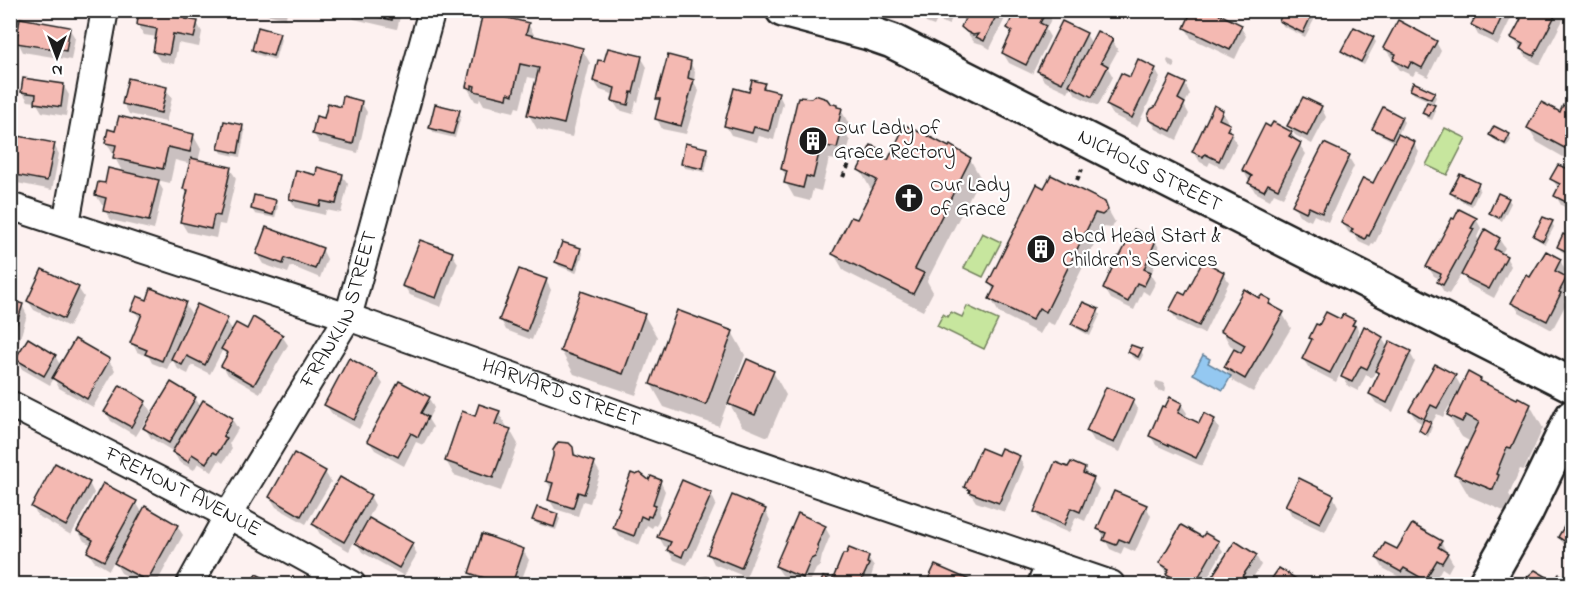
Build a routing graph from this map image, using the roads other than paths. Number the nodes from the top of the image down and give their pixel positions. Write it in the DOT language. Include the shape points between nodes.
graph roads {
  1 [pos="105,10"];
  2 [pos="432,10"];
  3 [pos="783,10"];
  4 [pos="10,206"];
  5 [pos="66,224"];
  6 [pos="348,317"];
  7 [pos="1572,385"];
  8 [pos="10,404"];
  9 [pos="1572,417"];
  10 [pos="228,515"];
  11 [pos="1046,574"];
  12 [pos="190,585"];
  13 [pos="352,585"];
  14 [pos="1111,585"];
  15 [pos="1485,585"];
  1 -- 5 [label="street"];
  2 -- 6 [label="street, FRANKLIN STREET"];
  3 -- 7 [label="street, NICHOLS STREET" via="892,42"];
  4 -- 5 [label="street, HARVARD STREET"];
  5 -- 6 [label="street, HARVARD STREET"];
  6 -- 10 [label="street, FRANKLIN STREET"];
  6 -- 11 [label="street, HARVARD STREET" via="699,443"];
  8 -- 10 [label="street, FREMONT AVENUE"];
  9 -- 15 [label="street" via="1537,492"];
  10 -- 12 [label="street, FRANKLIN STREET"];
  10 -- 13 [label="street, FREMONT AVENUE"];
  11 -- 14 [label="street, HARVARD STREET"];
}
